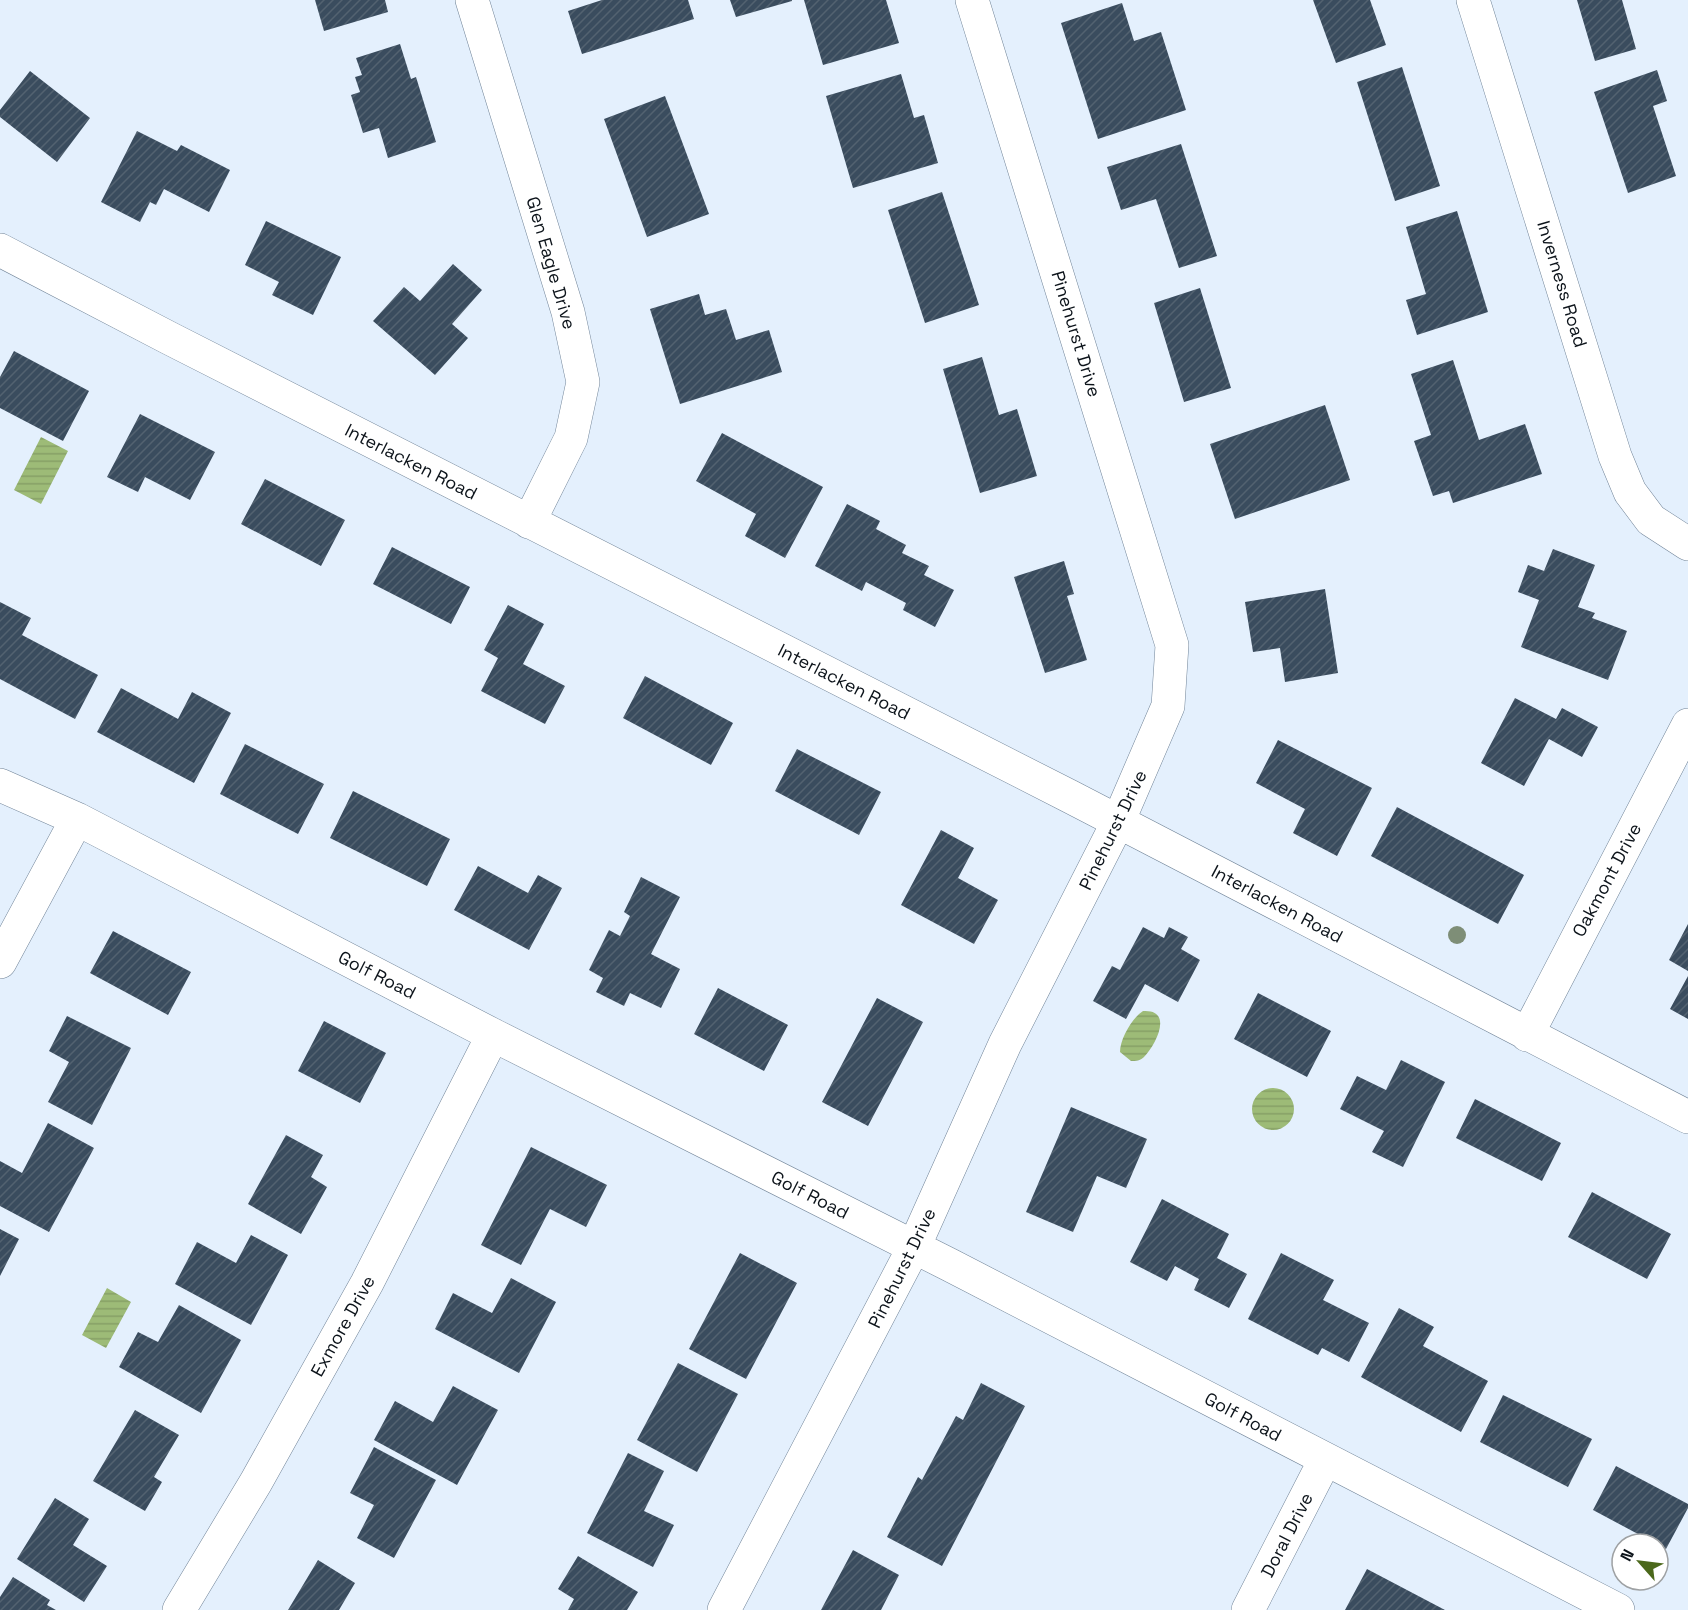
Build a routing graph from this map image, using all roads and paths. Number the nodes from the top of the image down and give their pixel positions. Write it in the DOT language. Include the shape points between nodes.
graph roads {
  1 [pos="472,0"];
  2 [pos="972,0"];
  3 [pos="1473,0"];
  4 [pos="0,250"];
  5 [pos="530,522"];
  6 [pos="1688,544"];
  7 [pos="1688,725"];
  8 [pos="0,785"];
  9 [pos="77,819"];
  10 [pos="1118,822"];
  11 [pos="0,962"];
  12 [pos="493,1035"];
  13 [pos="1527,1035"];
  14 [pos="1688,1117"];
  15 [pos="914,1247"];
  16 [pos="1325,1460"];
  17 [pos="179,1610"];
  18 [pos="724,1610"];
  19 [pos="1248,1610"];
  20 [pos="1618,1610"];
  1 -- 5 [label="street, Glen Eagle Drive" via="568,312 583,382 571,438"];
  2 -- 10 [label="street, Pinehurst Drive" via="1173,645 1168,706"];
  3 -- 6 [label="street, Inverness Road" via="1615,456 1630,492 1651,520"];
  4 -- 5 [label="street, Interlacken Road"];
  5 -- 10 [label="street, Interlacken Road"];
  7 -- 13 [label="street, Oakmont Drive"];
  8 -- 9 [label="street, Golf Road"];
  9 -- 11 [label="street"];
  9 -- 12 [label="street, Golf Road"];
  10 -- 13 [label="street, Interlacken Road"];
  10 -- 15 [label="street, Pinehurst Drive" via="1005,1044"];
  12 -- 15 [label="street, Golf Road"];
  12 -- 17 [label="street, Exmore Drive" via="367,1283"];
  13 -- 14 [label="street, Interlacken Road"];
  15 -- 16 [label="street, Golf Road"];
  15 -- 18 [label="street, Pinehurst Drive"];
  16 -- 19 [label="street, Doral Drive"];
  16 -- 20 [label="street, Golf Road"];
}
